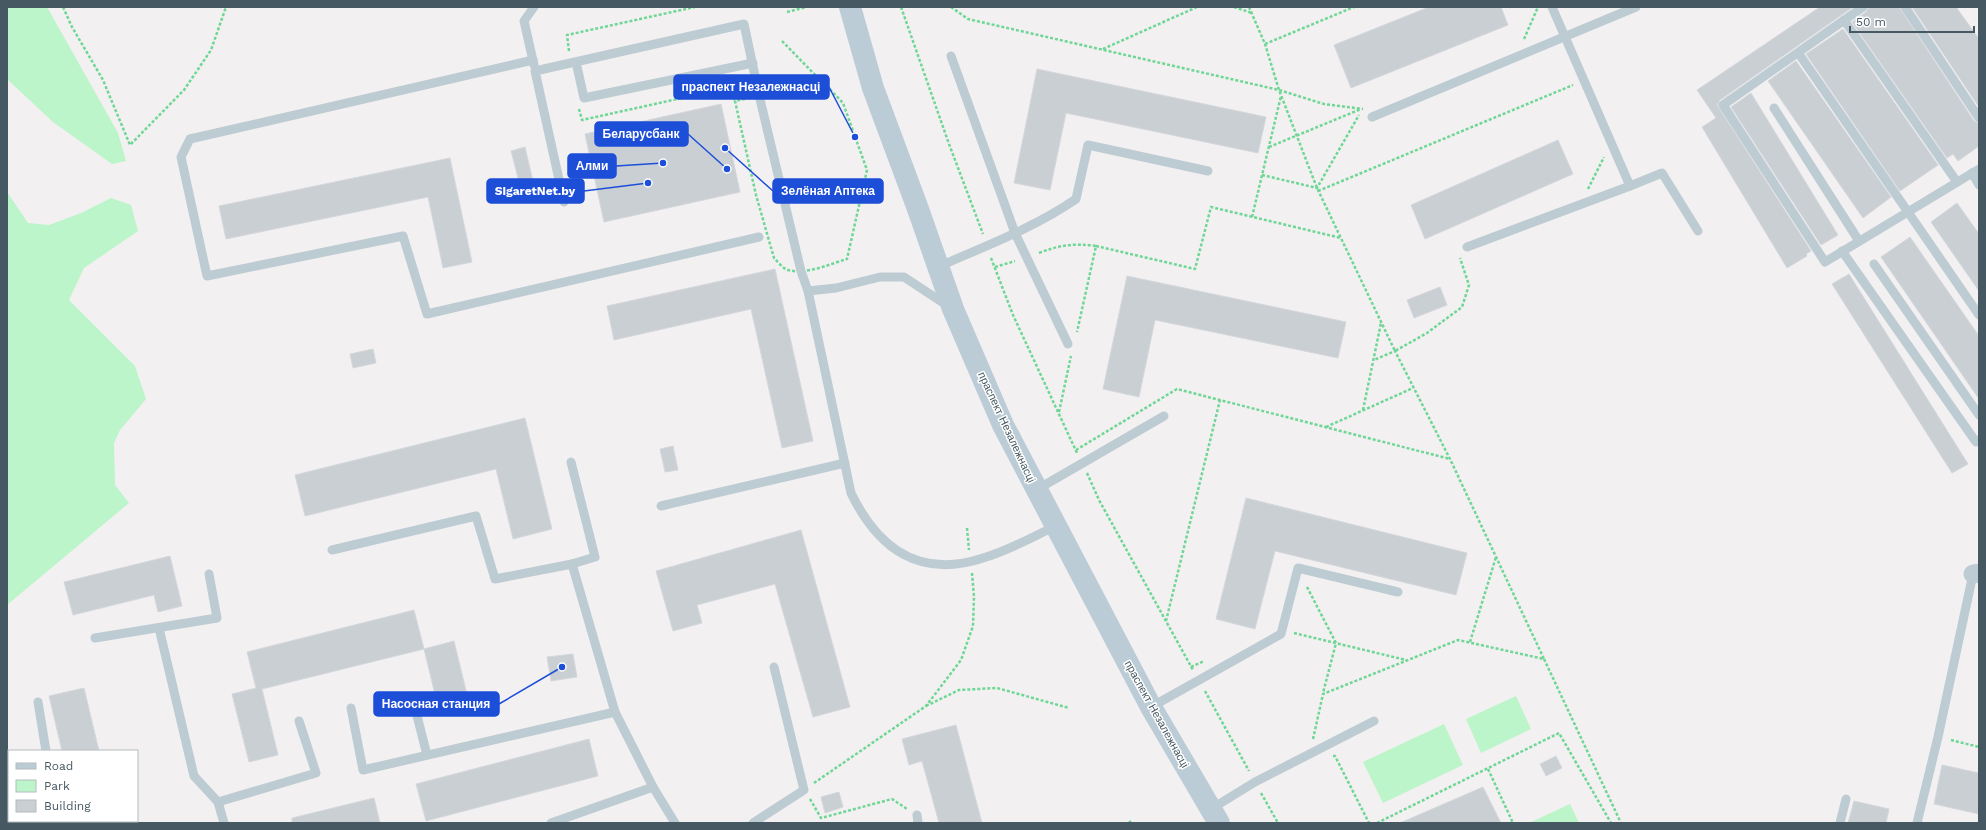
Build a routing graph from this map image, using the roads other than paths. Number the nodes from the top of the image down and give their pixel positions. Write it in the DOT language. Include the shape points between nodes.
graph roads {
  1 [pos="534,7"];
  2 [pos="850,7"];
  3 [pos="1552,7"];
  4 [pos="1636,7"];
  5 [pos="1863,7"];
  6 [pos="1905,7"];
  7 [pos="1844,20"];
  8 [pos="1565,36"];
  9 [pos="1799,54"];
  10 [pos="951,56"];
  11 [pos="533,60"];
  12 [pos="573,62"];
  13 [pos="753,63"];
  14 [pos="535,71"];
  15 [pos="1774,108"];
  16 [pos="1372,117"];
  17 [pos="1979,118"];
  18 [pos="1208,170"];
  19 [pos="1976,171"];
  20 [pos="1957,182"];
  21 [pos="1979,185"];
  22 [pos="1630,186"];
  23 [pos="564,202"];
  24 [pos="1907,211"];
  25 [pos="1698,232"];
  26 [pos="1015,233"];
  27 [pos="759,237"];
  28 [pos="1858,241"];
  29 [pos="1467,247"];
  30 [pos="1842,251"];
  31 [pos="1874,264"];
  32 [pos="938,267"];
  33 [pos="808,291"];
  34 [pos="953,309"];
  35 [pos="1979,315"];
  36 [pos="1070,348"];
  37 [pos="1979,415"];
  38 [pos="1164,416"];
  39 [pos="1979,440"];
  40 [pos="572,462"];
  41 [pos="845,463"];
  42 [pos="1036,490"];
  43 [pos="662,506"];
  44 [pos="1056,526"];
  45 [pos="332,550"];
  46 [pos="572,564"];
  47 [pos="209,574"];
  48 [pos="1976,574"];
  49 [pos="1398,592"];
  50 [pos="160,628"];
  51 [pos="95,638"];
  52 [pos="774,667"];
  53 [pos="412,696"];
  54 [pos="38,702"];
  55 [pos="1151,707"];
  56 [pos="351,708"];
  57 [pos="615,712"];
  58 [pos="299,721"];
  59 [pos="1374,721"];
  60 [pos="46,750"];
  61 [pos="427,755"];
  62 [pos="653,787"];
  63 [pos="1846,799"];
  64 [pos="218,802"];
  65 [pos="1215,816"];
  66 [pos="224,823"];
  67 [pos="551,823"];
  68 [pos="675,823"];
  69 [pos="753,823"];
  70 [pos="1840,823"];
  71 [pos="1917,823"];
  1 -- 11 [label="lane" via="524,21"];
  2 -- 32 [label="main road, праспект Незалежнасці" via="873,88"];
  3 -- 8 [label="lane"];
  4 -- 8 [label="lane"];
  5 -- 7 [label="lane"];
  6 -- 17 [label="lane"];
  7 -- 9 [label="lane"];
  7 -- 20 [label="lane"];
  8 -- 16 [label="lane"];
  8 -- 22 [label="lane"];
  9 -- 24 [label="lane"];
  9 -- 30 [label="lane" via="1723,105 1825,262"];
  10 -- 26 [label="lane"];
  11 -- 14 [label="lane"];
  11 -- 27 [label="lane" via="190,139 181,157 207,276 403,236 427,314"];
  12 -- 13 [label="lane" via="584,98"];
  12 -- 13 [label="lane" via="744,24"];
  12 -- 14 [label="lane"];
  13 -- 33 [label="lane" via="801,271"];
  14 -- 23 [label="lane"];
  15 -- 28 [label="lane"];
  18 -- 26 [label="lane" via="1088,144 1076,198 1056,213"];
  19 -- 20 [label="lane"];
  19 -- 21 [label="lane"];
  20 -- 24 [label="lane"];
  22 -- 25 [label="lane" via="1662,173"];
  22 -- 29 [label="lane"];
  24 -- 28 [label="lane"];
  24 -- 35 [label="lane"];
  26 -- 32 [label="lane"];
  26 -- 36 [label="lane"];
  28 -- 30 [label="lane"];
  30 -- 39 [label="lane" via="1976,442"];
  31 -- 37 [label="lane"];
  32 -- 34 [label="main road, праспект Незалежнасці"];
  33 -- 34 [label="lane" via="836,288 880,277 904,277"];
  33 -- 41 [label="lane"];
  34 -- 42 [label="main road, праспект Незалежнасці" via="1003,425"];
  38 -- 42 [label="lane"];
  40 -- 46 [label="lane" via="595,557"];
  41 -- 43 [label="lane"];
  41 -- 44 [label="lane" via="851,493 861,514 893,550 921,562 953,565 970,562"];
  42 -- 44 [label="main road, праспект Незалежнасці"];
  44 -- 55 [label="main road, праспект Незалежнасці"];
  45 -- 46 [label="lane" via="476,516 495,579"];
  46 -- 57 [label="lane"];
  47 -- 50 [label="lane" via="217,618"];
  48 -- 71 [label="lane"];
  49 -- 55 [label="lane" via="1298,568 1281,634"];
  50 -- 51 [label="lane"];
  50 -- 64 [label="lane" via="194,776"];
  52 -- 69 [label="lane" via="804,790"];
  53 -- 61 [label="lane"];
  54 -- 60 [label="lane"];
  55 -- 65 [label="main road, праспект Незалежнасці"];
  56 -- 61 [label="lane" via="363,770"];
  57 -- 61 [label="lane"];
  57 -- 62 [label="lane"];
  58 -- 64 [label="lane" via="316,773"];
  59 -- 65 [label="lane" via="1256,782"];
  62 -- 67 [label="lane"];
  62 -- 68 [label="lane"];
  63 -- 70 [label="lane"];
  64 -- 66 [label="lane"];
}
